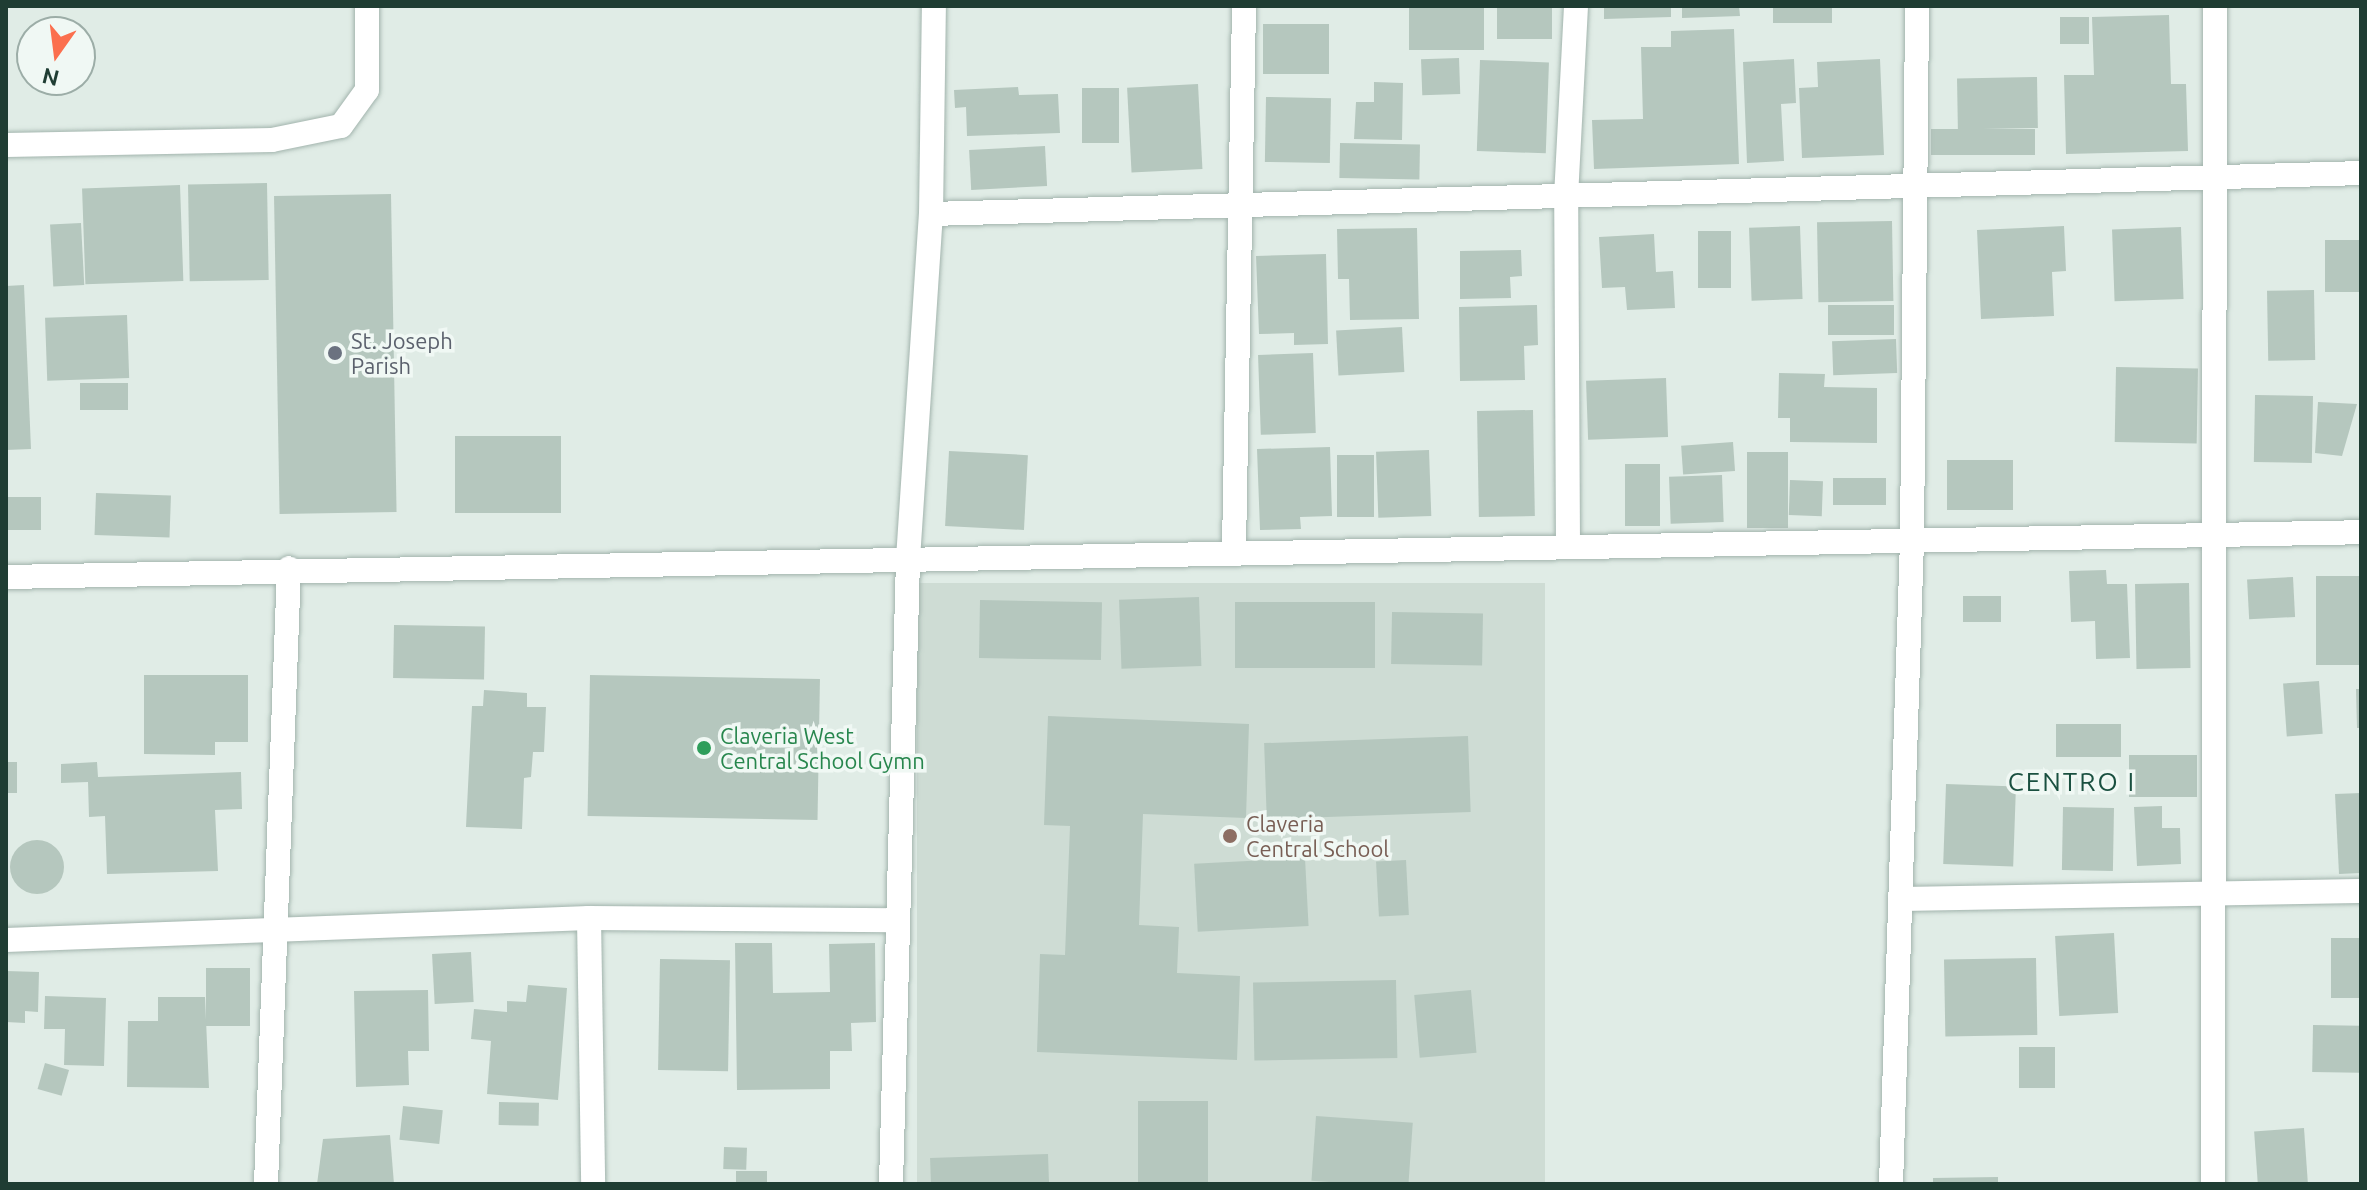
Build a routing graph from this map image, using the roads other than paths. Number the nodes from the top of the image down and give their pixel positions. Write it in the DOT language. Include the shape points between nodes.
graph roads {
  1 [pos="367,6"];
  2 [pos="934,6"];
  3 [pos="1244,6"];
  4 [pos="1576,6"];
  5 [pos="1917,6"];
  6 [pos="2215,6"];
  7 [pos="6,145"];
  8 [pos="2361,173"];
  9 [pos="2215,175"];
  10 [pos="1911,186"];
  11 [pos="1566,197"];
  12 [pos="1242,209"];
  13 [pos="931,214"];
  14 [pos="2361,532"];
  15 [pos="2219,534"];
  16 [pos="1912,541"];
  17 [pos="1568,545"];
  18 [pos="1234,548"];
  19 [pos="908,559"];
  20 [pos="289,568"];
  21 [pos="6,577"];
  22 [pos="2361,891"];
  23 [pos="2213,894"];
  24 [pos="1900,899"];
  25 [pos="589,918"];
  26 [pos="896,920"];
  27 [pos="275,932"];
  28 [pos="6,940"];
  29 [pos="266,1184"];
  30 [pos="593,1184"];
  31 [pos="891,1184"];
  32 [pos="1891,1184"];
  33 [pos="2213,1184"];
  1 -- 7 [label="street" via="367,90 341,126 272,140"];
  2 -- 13 [label="street"];
  3 -- 12 [label="street"];
  4 -- 11 [label="street"];
  5 -- 10 [label="street"];
  6 -- 9 [label="street"];
  8 -- 9 [label="street"];
  9 -- 10 [label="street"];
  9 -- 15 [label="street"];
  10 -- 11 [label="street"];
  10 -- 16 [label="street"];
  11 -- 12 [label="street"];
  11 -- 17 [label="street"];
  12 -- 13 [label="street"];
  12 -- 18 [label="street"];
  13 -- 19 [label="street"];
  14 -- 15 [label="street"];
  15 -- 16 [label="street"];
  15 -- 23 [label="street"];
  16 -- 17 [label="street"];
  16 -- 24 [label="street"];
  17 -- 18 [label="street"];
  18 -- 19 [label="street"];
  19 -- 20 [label="street"];
  19 -- 26 [label="street"];
  20 -- 21 [label="street"];
  20 -- 27 [label="street"];
  22 -- 23 [label="street"];
  23 -- 24 [label="street"];
  23 -- 33 [label="street"];
  24 -- 32 [label="street"];
  25 -- 26 [label="street"];
  25 -- 27 [label="street"];
  25 -- 30 [label="street"];
  26 -- 31 [label="street"];
  27 -- 28 [label="street"];
  27 -- 29 [label="street"];
}
